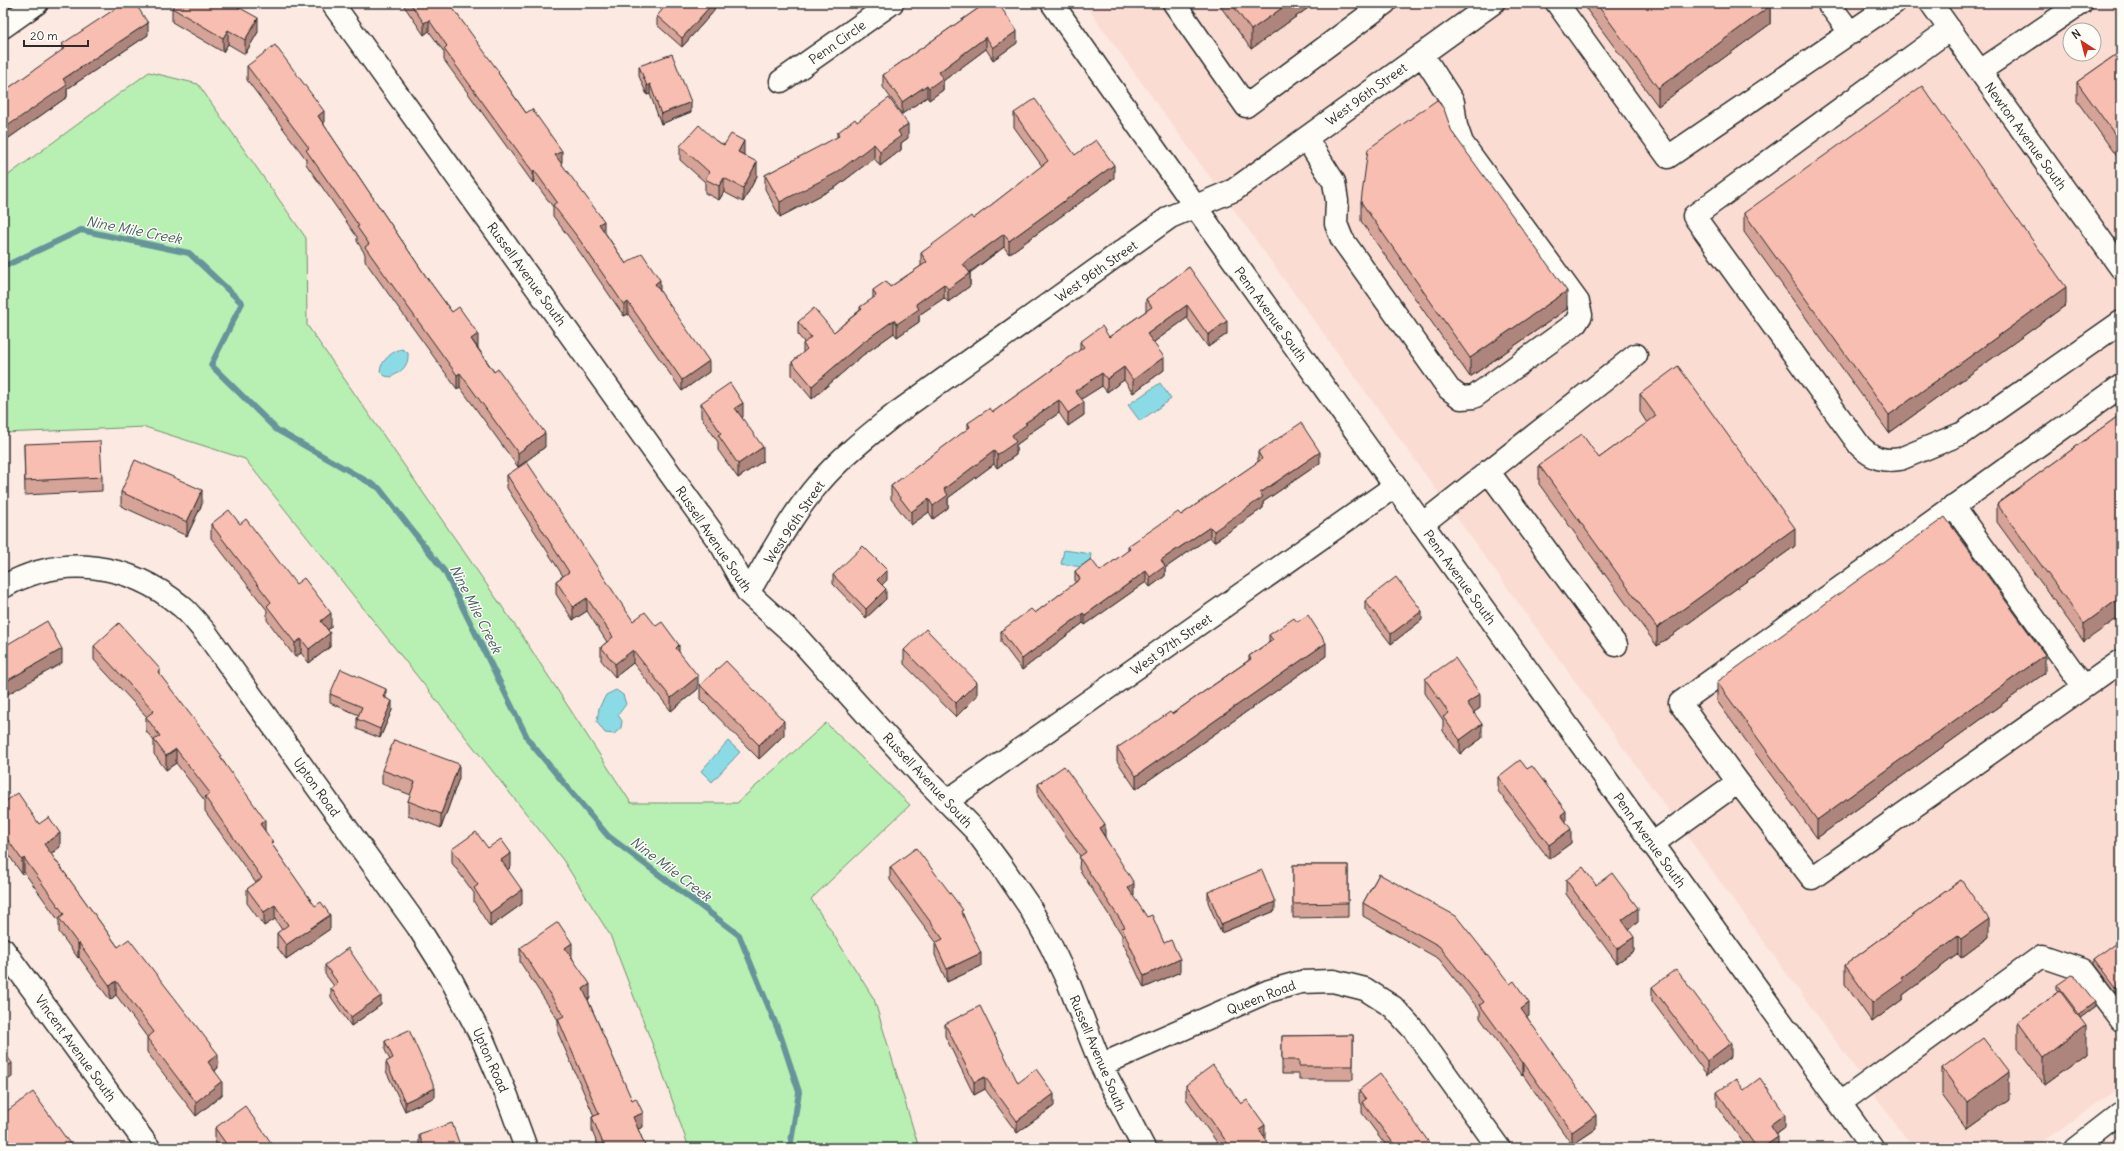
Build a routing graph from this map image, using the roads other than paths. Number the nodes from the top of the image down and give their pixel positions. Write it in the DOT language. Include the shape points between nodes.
graph roads {
  1 [pos="37,3"];
  2 [pos="332,3"];
  3 [pos="892,3"];
  4 [pos="1052,3"];
  5 [pos="1174,3"];
  6 [pos="1386,3"];
  7 [pos="1493,3"];
  8 [pos="1557,3"];
  9 [pos="1828,3"];
  10 [pos="1894,3"];
  11 [pos="1932,3"];
  12 [pos="2081,3"];
  13 [pos="3,27"];
  14 [pos="1950,29"];
  15 [pos="1851,34"];
  16 [pos="1422,54"];
  17 [pos="1980,71"];
  18 [pos="781,81"];
  19 [pos="1306,138"];
  20 [pos="1195,207"];
  21 [pos="2121,268"];
  22 [pos="2121,322"];
  23 [pos="1636,355"];
  24 [pos="2121,386"];
  25 [pos="1488,471"];
  26 [pos="1395,486"];
  27 [pos="1953,506"];
  28 [pos="1422,524"];
  29 [pos="3,587"];
  30 [pos="748,593"];
  31 [pos="1616,644"];
  32 [pos="2121,661"];
  33 [pos="2084,687"];
  34 [pos="1738,782"];
  35 [pos="947,801"];
  36 [pos="1652,844"];
  37 [pos="3,949"];
  38 [pos="2121,1020"];
  39 [pos="1101,1065"];
  40 [pos="1840,1103"];
  41 [pos="2121,1113"];
  42 [pos="149,1148"];
  43 [pos="526,1148"];
  44 [pos="1144,1148"];
  45 [pos="1499,1148"];
  46 [pos="1872,1148"];
  47 [pos="2076,1148"];
  1 -- 13 [label="street"];
  2 -- 30 [label="street, Russell Avenue South" via="722,546"];
  3 -- 18 [label="street, Penn Circle"];
  4 -- 20 [label="street, Penn Avenue South"];
  5 -- 6 [label="street" via="1246,106"];
  7 -- 16 [label="street, West 96th Street"];
  8 -- 15 [label="street" via="1668,157"];
  9 -- 15 [label="street"];
  10 -- 15 [label="street"];
  11 -- 14 [label="street, Newton Avenue South"];
  12 -- 17 [label="street"];
  14 -- 17 [label="street, Newton Avenue South"];
  14 -- 22 [label="street" via="1694,216 1860,446 1869,455 1880,460 1900,459 1963,433"];
  16 -- 19 [label="street, West 96th Street"];
  16 -- 19 [label="street" via="1453,102 1456,126 1462,143 1578,302 1581,314 1576,323 1474,397 1461,398 1449,389 1342,239 1336,224 1337,201 1334,182"];
  17 -- 21 [label="street, Newton Avenue South"];
  19 -- 20 [label="street, West 96th Street" via="1234,190"];
  20 -- 26 [label="street, Penn Avenue South"];
  20 -- 30 [label="street, West 96th Street" via="1170,218 894,415 854,447 819,483"];
  23 -- 25 [label="street"];
  24 -- 27 [label="street"];
  25 -- 28 [label="street"];
  25 -- 31 [label="street"];
  26 -- 28 [label="street, Penn Avenue South"];
  26 -- 35 [label="street, West 97th Street"];
  27 -- 33 [label="street"];
  27 -- 34 [label="street" via="1680,703"];
  28 -- 36 [label="street, Penn Avenue South"];
  29 -- 43 [label="street, Upton Road" via="17,579 50,568 86,566 122,572 153,586 182,606 234,671 418,928 452,981 482,1038"];
  30 -- 35 [label="street, Russell Avenue South" via="798,638"];
  32 -- 33 [label="street"];
  33 -- 34 [label="street" via="1812,878"];
  34 -- 36 [label="street"];
  35 -- 39 [label="street, Russell Avenue South" via="975,830 1029,906 1069,984"];
  36 -- 40 [label="street, Penn Avenue South"];
  37 -- 42 [label="street, Vincent Avenue South"];
  38 -- 40 [label="street" via="2083,970 2042,956"];
  39 -- 44 [label="street, Russell Avenue South"];
  39 -- 45 [label="street, Queen Road" via="1269,991 1301,982 1334,981 1365,989 1393,1007 1414,1030"];
  40 -- 46 [label="street, Penn Avenue South"];
  41 -- 47 [label="street"];
}
